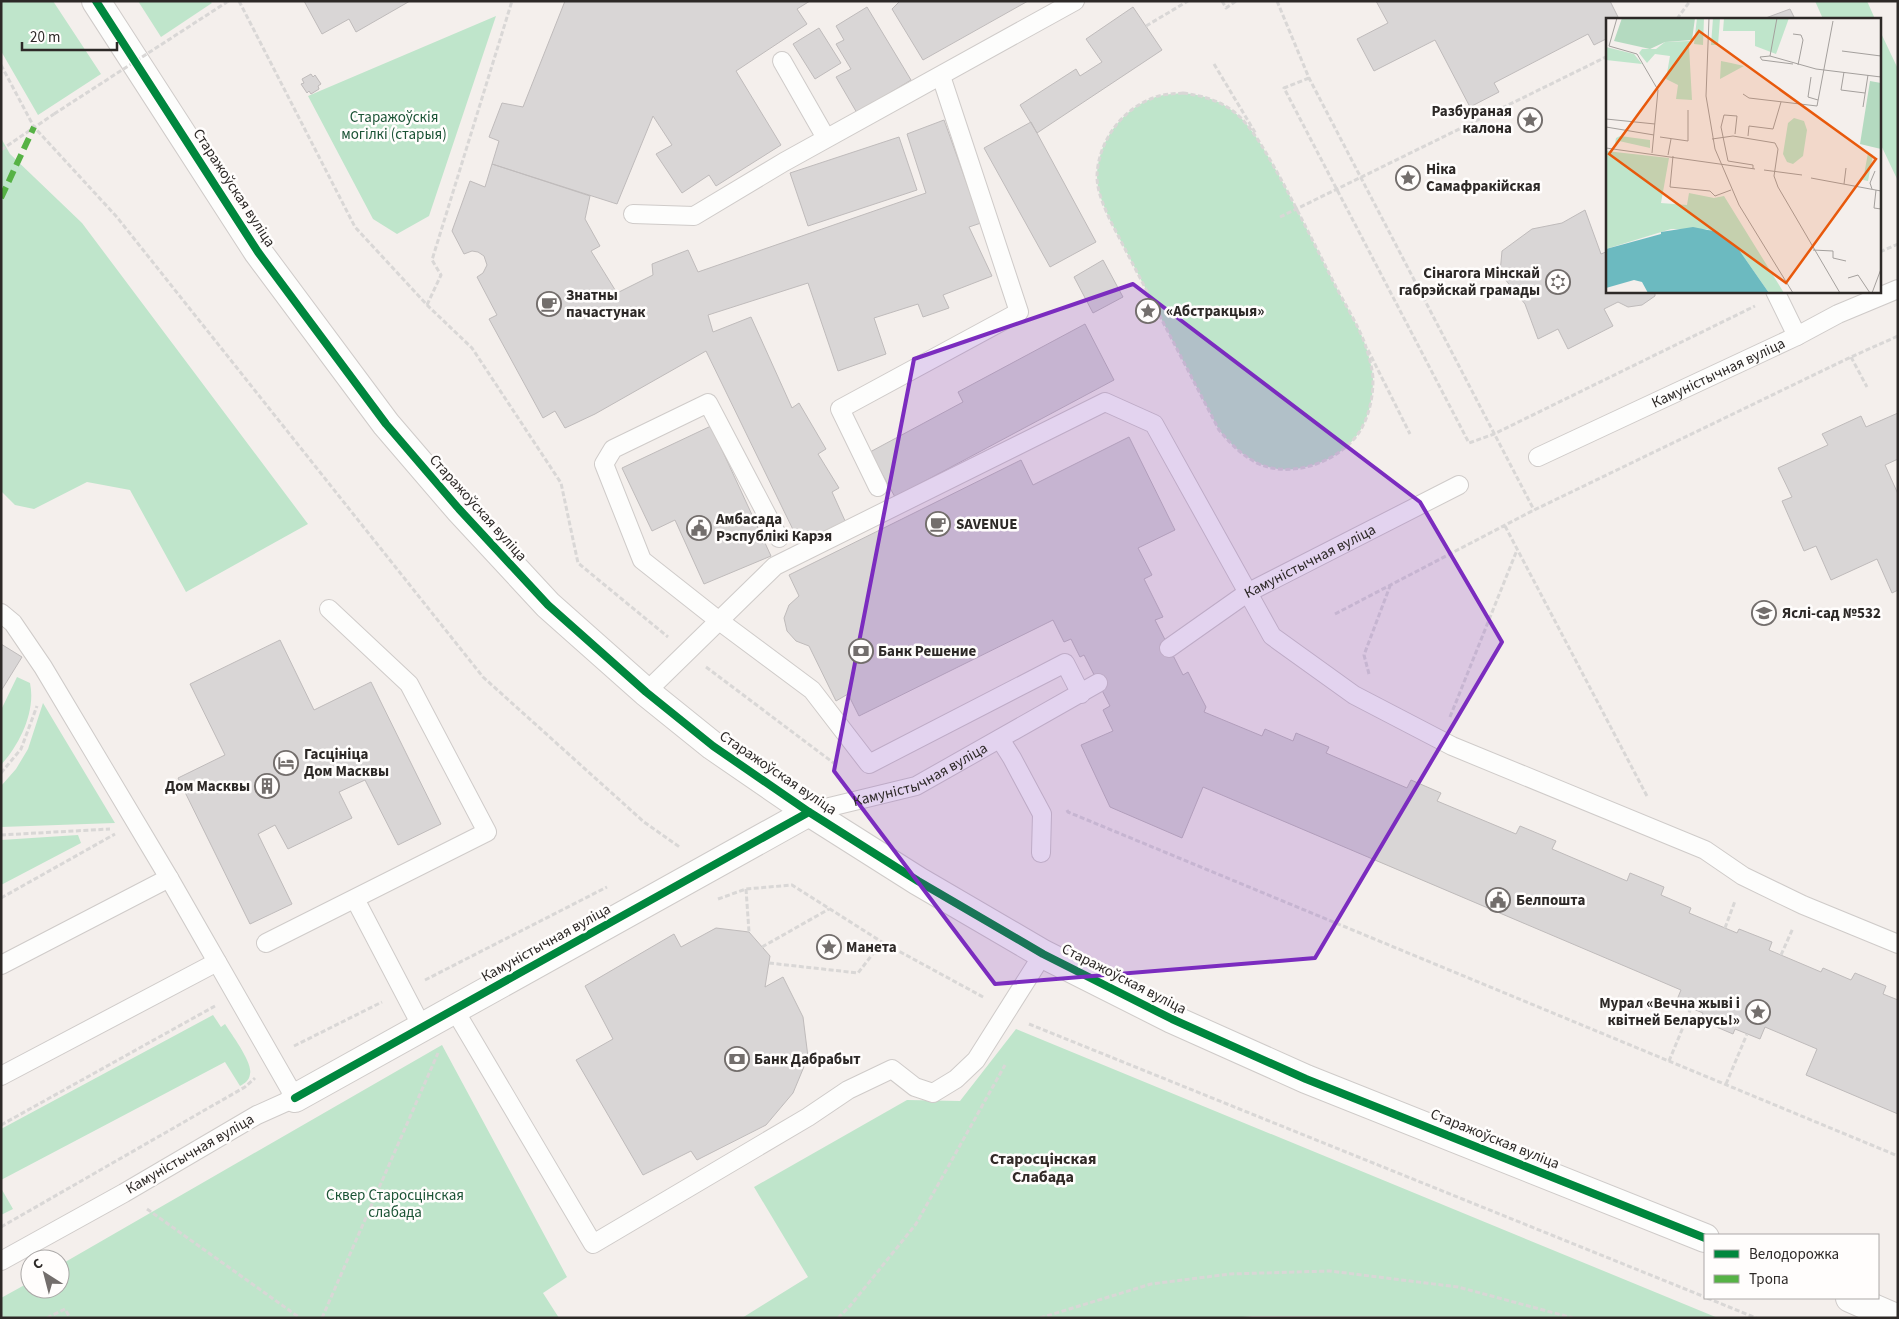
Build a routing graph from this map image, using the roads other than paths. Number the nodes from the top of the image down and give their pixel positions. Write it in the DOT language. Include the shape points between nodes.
graph roads {
  1 [pos="96,1"];
  2 [pos="1075,1"];
  3 [pos="782,61"];
  4 [pos="940,76"];
  5 [pos="826,138"];
  6 [pos="633,214"];
  7 [pos="1898,289"];
  8 [pos="1776,293"];
  9 [pos="1796,336"];
  10 [pos="1538,457"];
  11 [pos="1458,485"];
  12 [pos="878,487"];
  13 [pos="779,538"];
  14 [pos="1247,592"];
  15 [pos="329,609"];
  16 [pos="1,613"];
  17 [pos="718,620"];
  18 [pos="1169,648"];
  19 [pos="1098,684"];
  20 [pos="646,692"];
  21 [pos="1081,694"];
  22 [pos="1000,740"];
  23 [pos="809,812"];
  24 [pos="1041,853"];
  25 [pos="169,878"];
  26 [pos="355,899"];
  27 [pos="266,943"];
  28 [pos="1898,944"];
  29 [pos="1043,954"];
  30 [pos="217,962"];
  31 [pos="1,965"];
  32 [pos="454,1009"];
  33 [pos="422,1027"];
  34 [pos="1,1076"];
  35 [pos="296,1098"];
  36 [pos="1704,1238"];
  37 [pos="1,1261"];
  38 [pos="1852,1299"];
  39 [pos="1896,1318"];
  1 -- 20 [label="main road, Старажоўская вуліца" via="258,252 386,424 548,605"];
  2 -- 4 [label="lane"];
  3 -- 5 [label="lane"];
  4 -- 5 [label="lane"];
  4 -- 12 [label="lane" via="1019,312 840,409"];
  5 -- 6 [label="lane" via="694,216"];
  7 -- 9 [label="lane, Камуністычная вуліца"];
  8 -- 9 [label="lane"];
  9 -- 10 [label="lane, Камуністычная вуліца"];
  11 -- 14 [label="lane, Камуністычная вуліца"];
  13 -- 17 [label="lane" via="708,403 613,449 604,464 642,560"];
  14 -- 17 [label="lane" via="1154,424 1105,402 775,566"];
  14 -- 18 [label="lane, Камуністычная вуліца"];
  14 -- 28 [label="lane" via="1272,636 1354,695 1452,746 1705,850 1743,876"];
  15 -- 26 [label="lane" via="409,684 487,832"];
  16 -- 25 [label="lane" via="13,623 43,667"];
  17 -- 20 [label="lane"];
  17 -- 21 [label="lane" via="812,690 869,764 1065,663"];
  19 -- 21 [label="lane, Камуністычная вуліца"];
  20 -- 23 [label="main road, Старажоўская вуліца" via="713,746"];
  21 -- 22 [label="lane, Камуністычная вуліца"];
  22 -- 23 [label="lane, Камуністычная вуліца" via="916,786"];
  22 -- 24 [label="lane" via="1042,814"];
  23 -- 29 [label="main road, Старажоўская вуліца"];
  23 -- 32 [label="main road, Камуністычная вуліца"];
  25 -- 30 [label="lane"];
  25 -- 31 [label="lane"];
  26 -- 27 [label="lane"];
  26 -- 33 [label="lane"];
  29 -- 32 [label="lane" via="976,1060 956,1079 933,1093 915,1087 892,1069 848,1090 593,1244"];
  29 -- 36 [label="main road, Старажоўская вуліца" via="1172,1019 1306,1079"];
  30 -- 34 [label="lane"];
  30 -- 35 [label="lane"];
  32 -- 33 [label="main road, Камуністычная вуліца"];
  33 -- 35 [label="main road, Камуністычная вуліца"];
  35 -- 37 [label="lane, Камуністычная вуліца" via="257,1115"];
  38 -- 39 [label="main road"];
}
